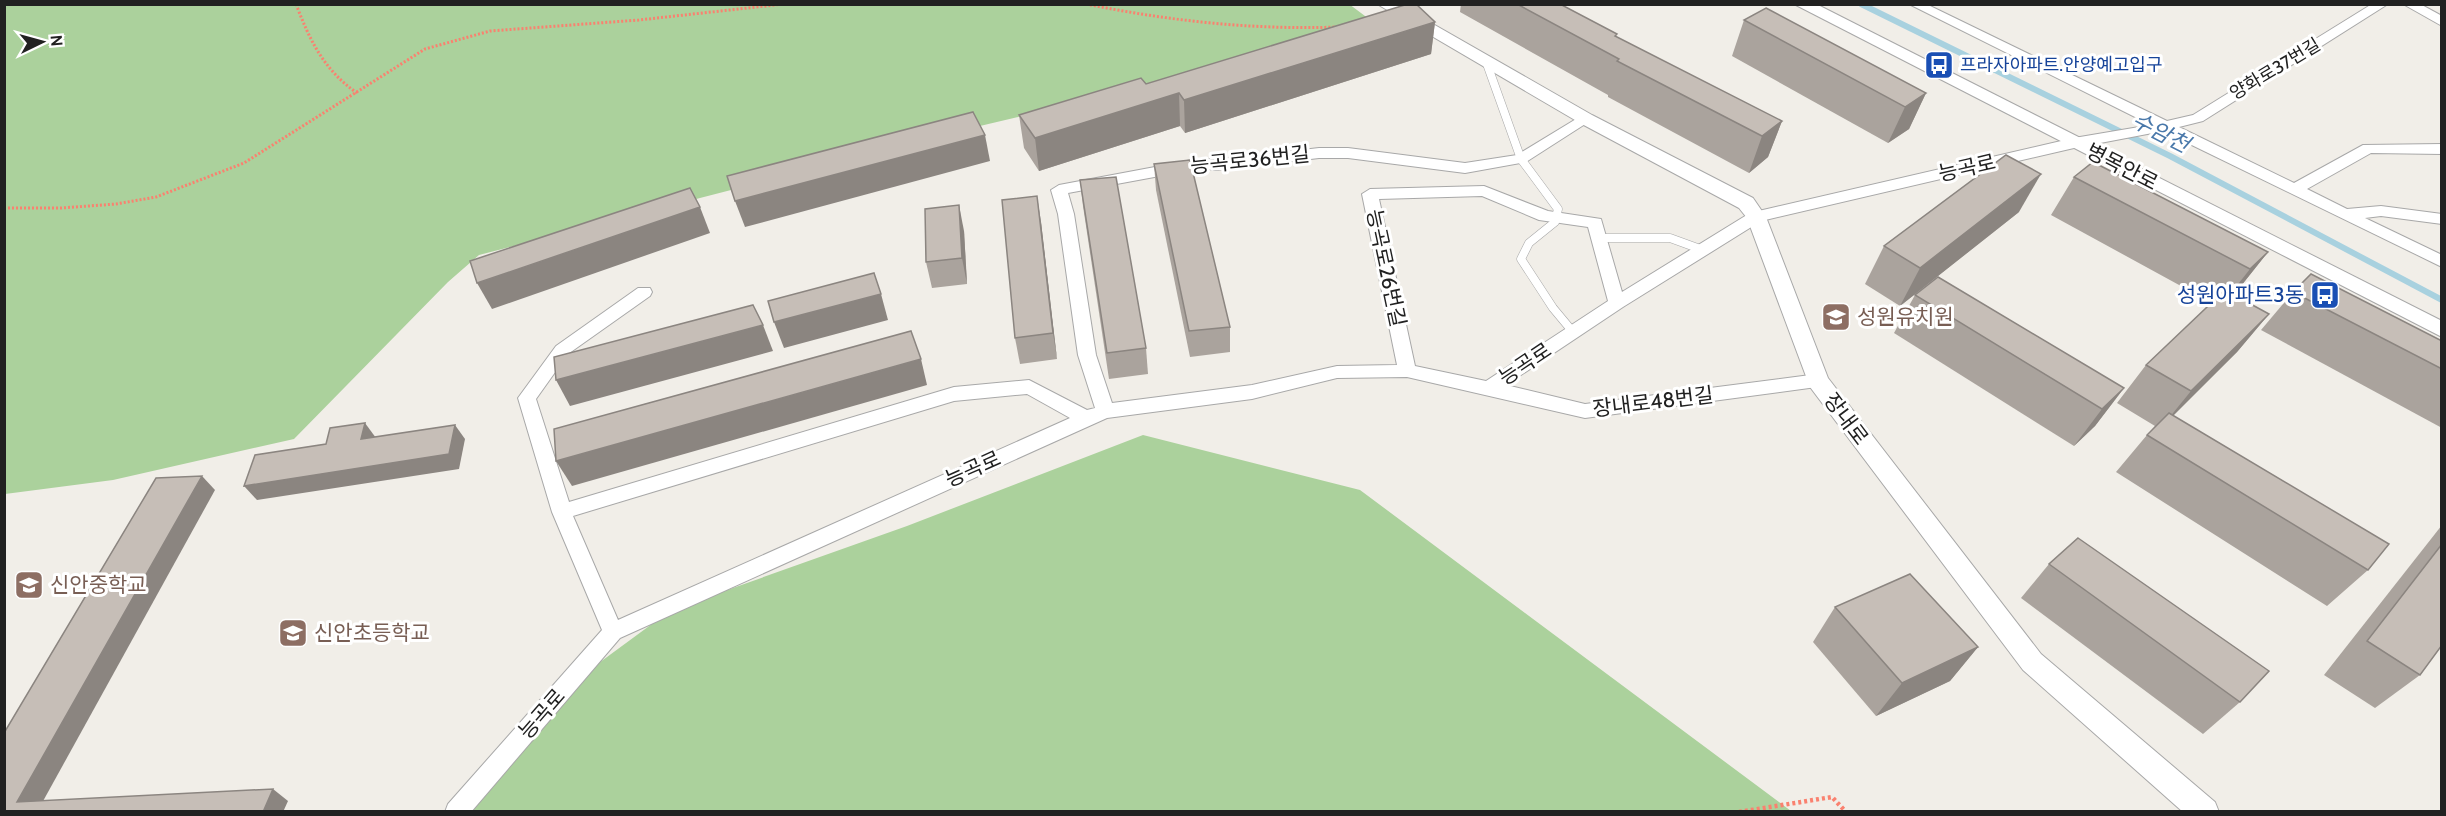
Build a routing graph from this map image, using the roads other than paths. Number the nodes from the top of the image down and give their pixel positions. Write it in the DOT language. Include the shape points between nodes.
graph roads {
  1 [pos="1385,4"];
  2 [pos="1802,4"];
  3 [pos="1915,4"];
  4 [pos="2382,4"];
  5 [pos="2409,4"];
  6 [pos="2442,22"];
  7 [pos="1487,64"];
  8 [pos="1586,119"];
  9 [pos="2160,128"];
  10 [pos="2103,139"];
  11 [pos="2074,143"];
  12 [pos="2442,149"];
  13 [pos="1521,159"];
  14 [pos="1465,168"];
  15 [pos="2296,189"];
  16 [pos="1484,191"];
  17 [pos="2346,214"];
  18 [pos="1558,217"];
  19 [pos="1756,217"];
  20 [pos="2442,219"];
  21 [pos="1599,238"];
  22 [pos="1703,250"];
  23 [pos="2442,262"];
  24 [pos="644,292"];
  25 [pos="1617,303"];
  26 [pos="2442,330"];
  27 [pos="1573,332"];
  28 [pos="1407,371"];
  29 [pos="1818,381"];
  30 [pos="1490,388"];
  31 [pos="1106,411"];
  32 [pos="1086,418"];
  33 [pos="562,512"];
  34 [pos="614,632"];
  35 [pos="456,812"];
  36 [pos="2205,812"];
  1 -- 7 [label="street, 장내로"];
  2 -- 11 [label="street, 병목안로"];
  3 -- 9 [label="street"];
  4 -- 9 [label="street, 양화로37번길" via="2198,117"];
  5 -- 6 [label="street"];
  7 -- 8 [label="street, 장내로"];
  7 -- 13 [label="lane"];
  8 -- 13 [label="street, 능곡로36번길"];
  8 -- 19 [label="street, 장내로" via="1746,203"];
  9 -- 10 [label="street, 양화로37번길"];
  9 -- 15 [label="street"];
  10 -- 11 [label="street, 능곡로"];
  11 -- 19 [label="street, 능곡로"];
  11 -- 26 [label="street, 병목안로"];
  12 -- 15 [label="street" via="2368,148"];
  13 -- 14 [label="street, 능곡로36번길"];
  13 -- 18 [label="lane" via="1558,209"];
  14 -- 16 [label="street"];
  14 -- 31 [label="street, 능곡로36번길" via="1319,153 1215,165 1203,163 1059,190 1087,355"];
  15 -- 17 [label="street"];
  16 -- 18 [label="street, 능곡로26번길" via="1545,216"];
  16 -- 28 [label="street, 능곡로26번길" via="1370,194"];
  17 -- 20 [label="street" via="2381,212"];
  17 -- 23 [label="street"];
  18 -- 21 [label="street, 능곡로26번길" via="1595,223"];
  18 -- 27 [label="lane, 능곡로" via="1529,243 1521,259"];
  19 -- 22 [label="street, 능곡로"];
  19 -- 29 [label="street, 장내로"];
  21 -- 22 [label="lane" via="1670,238"];
  21 -- 25 [label="street"];
  22 -- 25 [label="street, 능곡로"];
  24 -- 33 [label="street" via="562,350 527,398"];
  25 -- 27 [label="street, 능곡로"];
  27 -- 30 [label="street, 능곡로"];
  28 -- 30 [label="street, 능곡로"];
  28 -- 31 [label="street, 능곡로" via="1337,372 1252,392"];
  29 -- 30 [label="street, 장내로48번길" via="1585,411"];
  29 -- 36 [label="street, 장내로" via="2032,662"];
  31 -- 32 [label="street, 능곡로"];
  32 -- 33 [label="street" via="1029,387 954,394"];
  32 -- 34 [label="street, 능곡로"];
  33 -- 34 [label="street"];
  34 -- 35 [label="street, 능곡로"];
}
